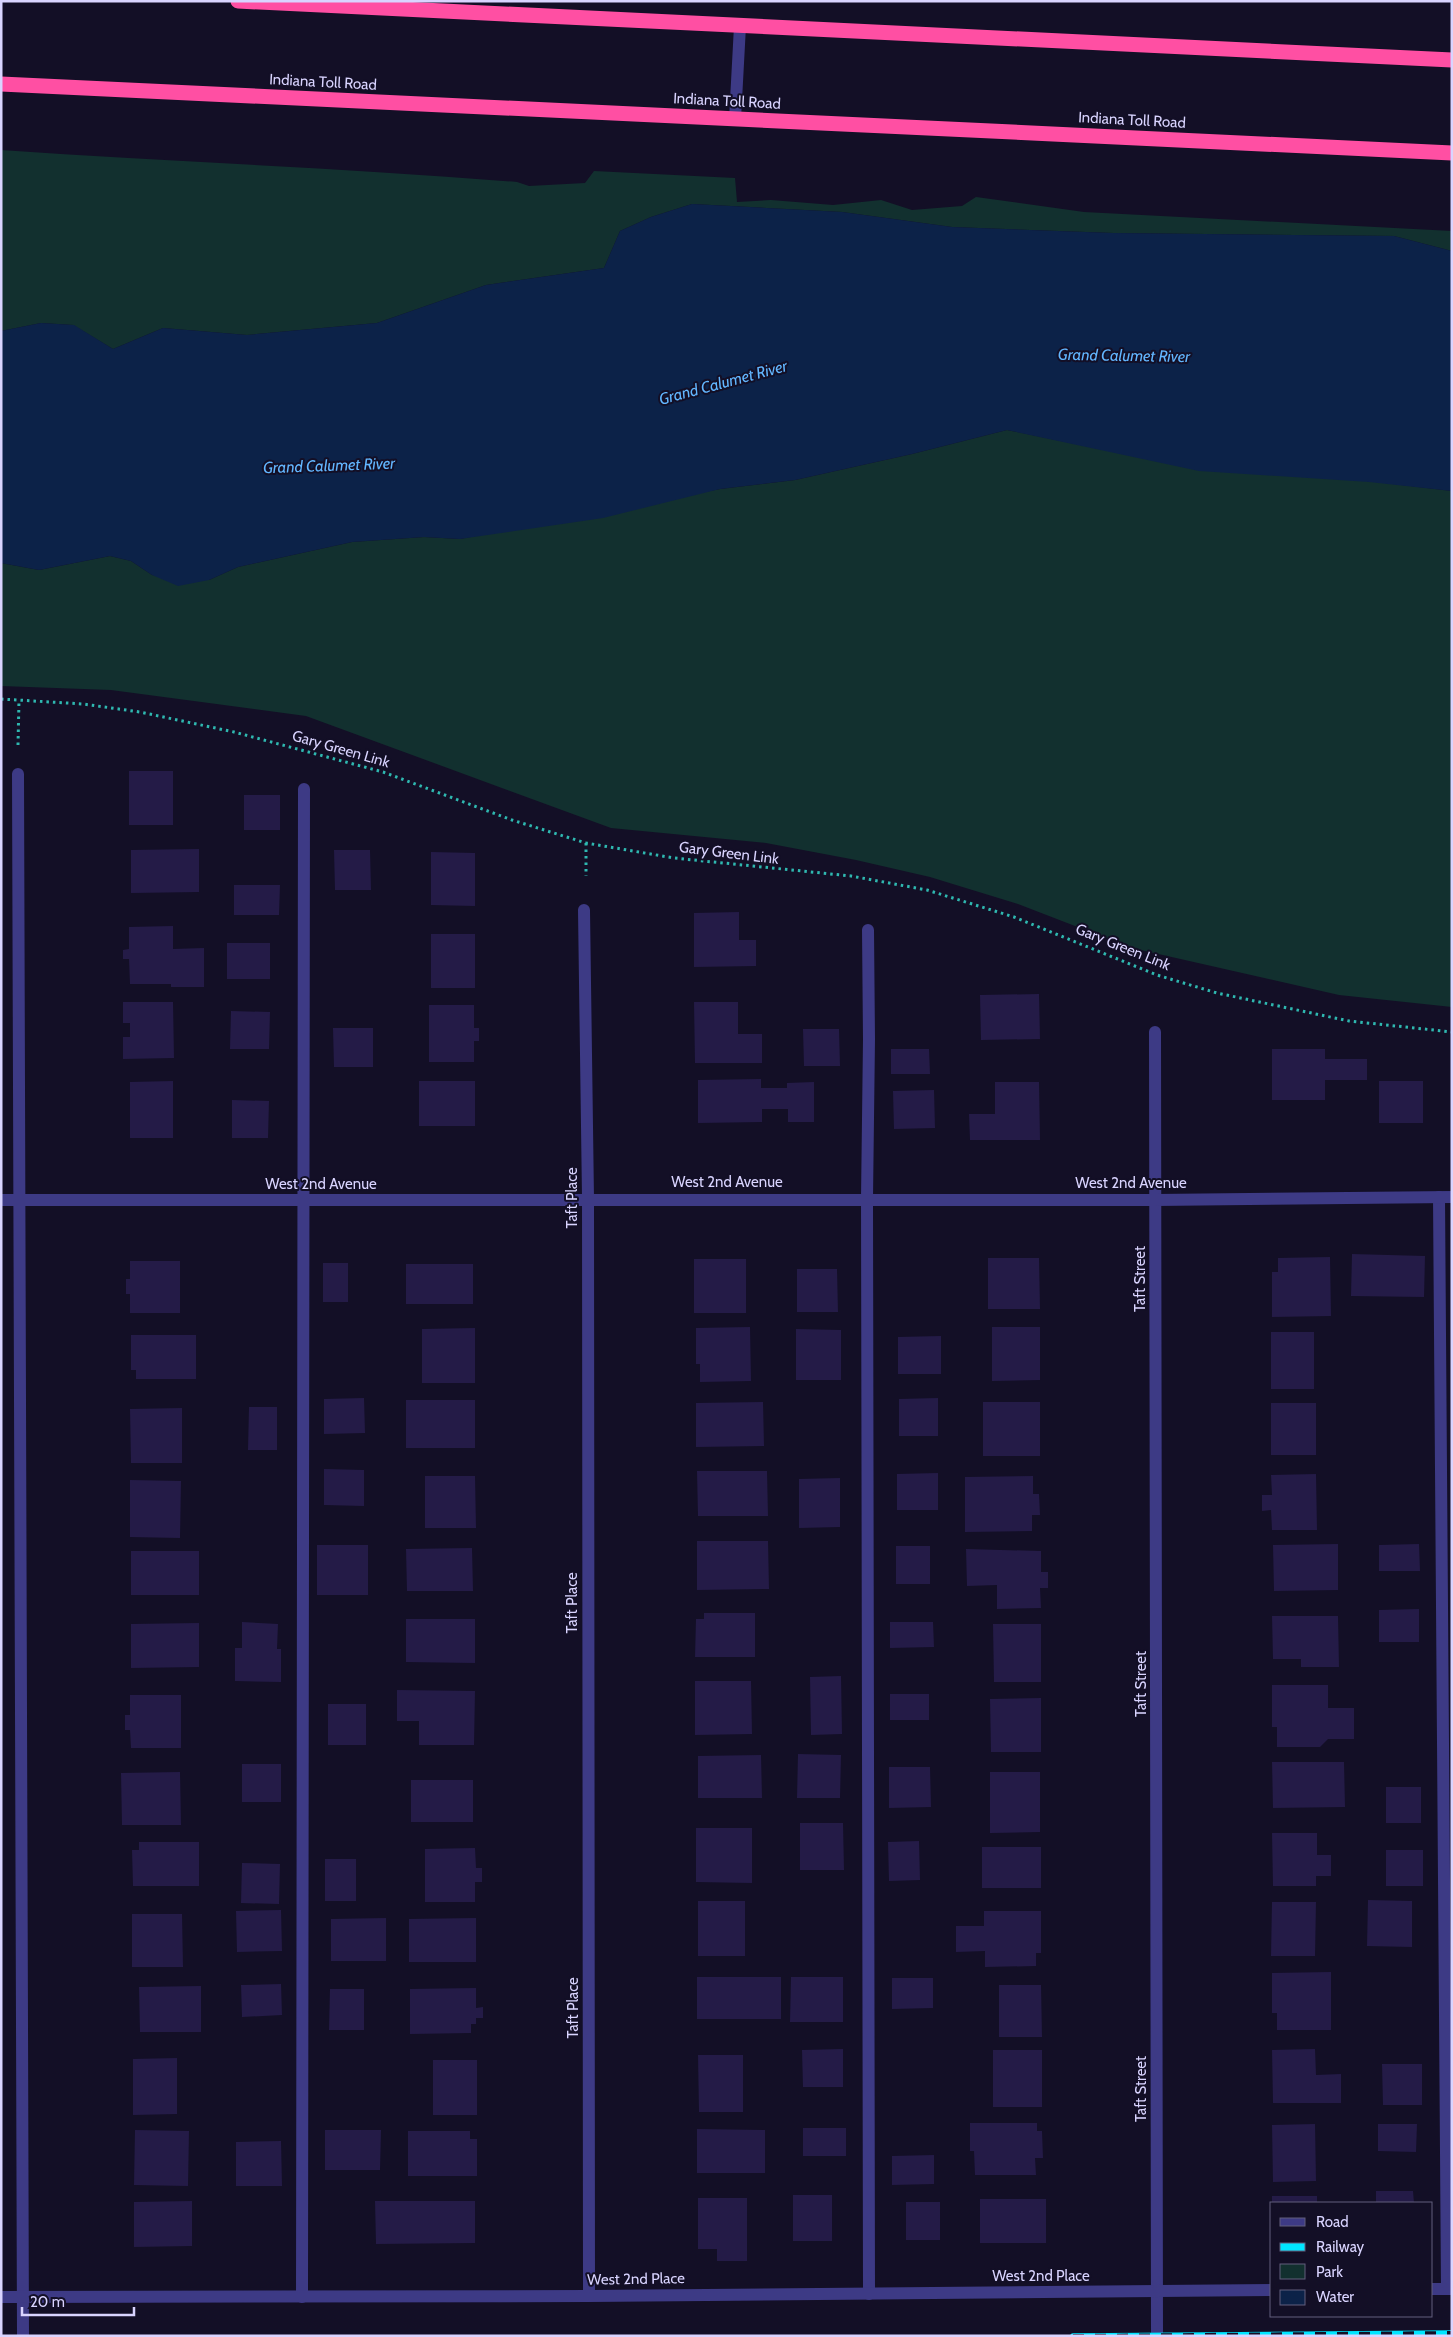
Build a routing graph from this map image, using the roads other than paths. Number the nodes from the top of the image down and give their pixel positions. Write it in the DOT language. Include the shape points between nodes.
graph roads {
  1 [pos="238,1"];
  2 [pos="740,26"];
  3 [pos="1452,60"];
  4 [pos="1,84"];
  5 [pos="735,119"];
  6 [pos="1452,153"];
  7 [pos="18,774"];
  8 [pos="304,789"];
  9 [pos="584,910"];
  10 [pos="868,930"];
  11 [pos="1155,1032"];
  12 [pos="1445,1197"];
  13 [pos="588,1198"];
  14 [pos="867,1198"];
  15 [pos="1,1200"];
  16 [pos="20,1200"];
  17 [pos="304,1200"];
  18 [pos="1156,1200"];
  19 [pos="1433,2289"];
  20 [pos="1449,2289"];
  21 [pos="1270,2290"];
  22 [pos="1158,2292"];
  23 [pos="869,2294"];
  24 [pos="589,2296"];
  25 [pos="1,2297"];
  26 [pos="23,2297"];
  27 [pos="302,2297"];
  28 [pos="24,2336"];
  29 [pos="1157,2336"];
  1 -- 2 [label="highway"];
  2 -- 3 [label="highway"];
  2 -- 5 [label="street"];
  4 -- 5 [label="highway, Indiana Toll Road"];
  5 -- 6 [label="highway, Indiana Toll Road"];
  7 -- 16 [label="street"];
  8 -- 17 [label="street"];
  9 -- 13 [label="street, Taft Place"];
  10 -- 14 [label="street"];
  11 -- 18 [label="street, Taft Street"];
  12 -- 18 [label="street, West 2nd Avenue"];
  12 -- 20 [label="street"];
  13 -- 14 [label="street, West 2nd Avenue"];
  13 -- 17 [label="street, West 2nd Avenue"];
  13 -- 24 [label="street, Taft Place"];
  14 -- 18 [label="street, West 2nd Avenue"];
  14 -- 23 [label="street"];
  15 -- 16 [label="street, West 2nd Avenue"];
  16 -- 17 [label="street, West 2nd Avenue"];
  16 -- 26 [label="street"];
  17 -- 27 [label="street"];
  18 -- 22 [label="street, Taft Street"];
  19 -- 20 [label="street"];
  21 -- 22 [label="street, West 2nd Place"];
  22 -- 23 [label="street, West 2nd Place"];
  22 -- 29 [label="street, Taft Street"];
  23 -- 24 [label="street, West 2nd Place"];
  24 -- 27 [label="street, West 2nd Place"];
  25 -- 26 [label="street, West 2nd Place"];
  26 -- 27 [label="street, West 2nd Place"];
  26 -- 28 [label="street"];
}
